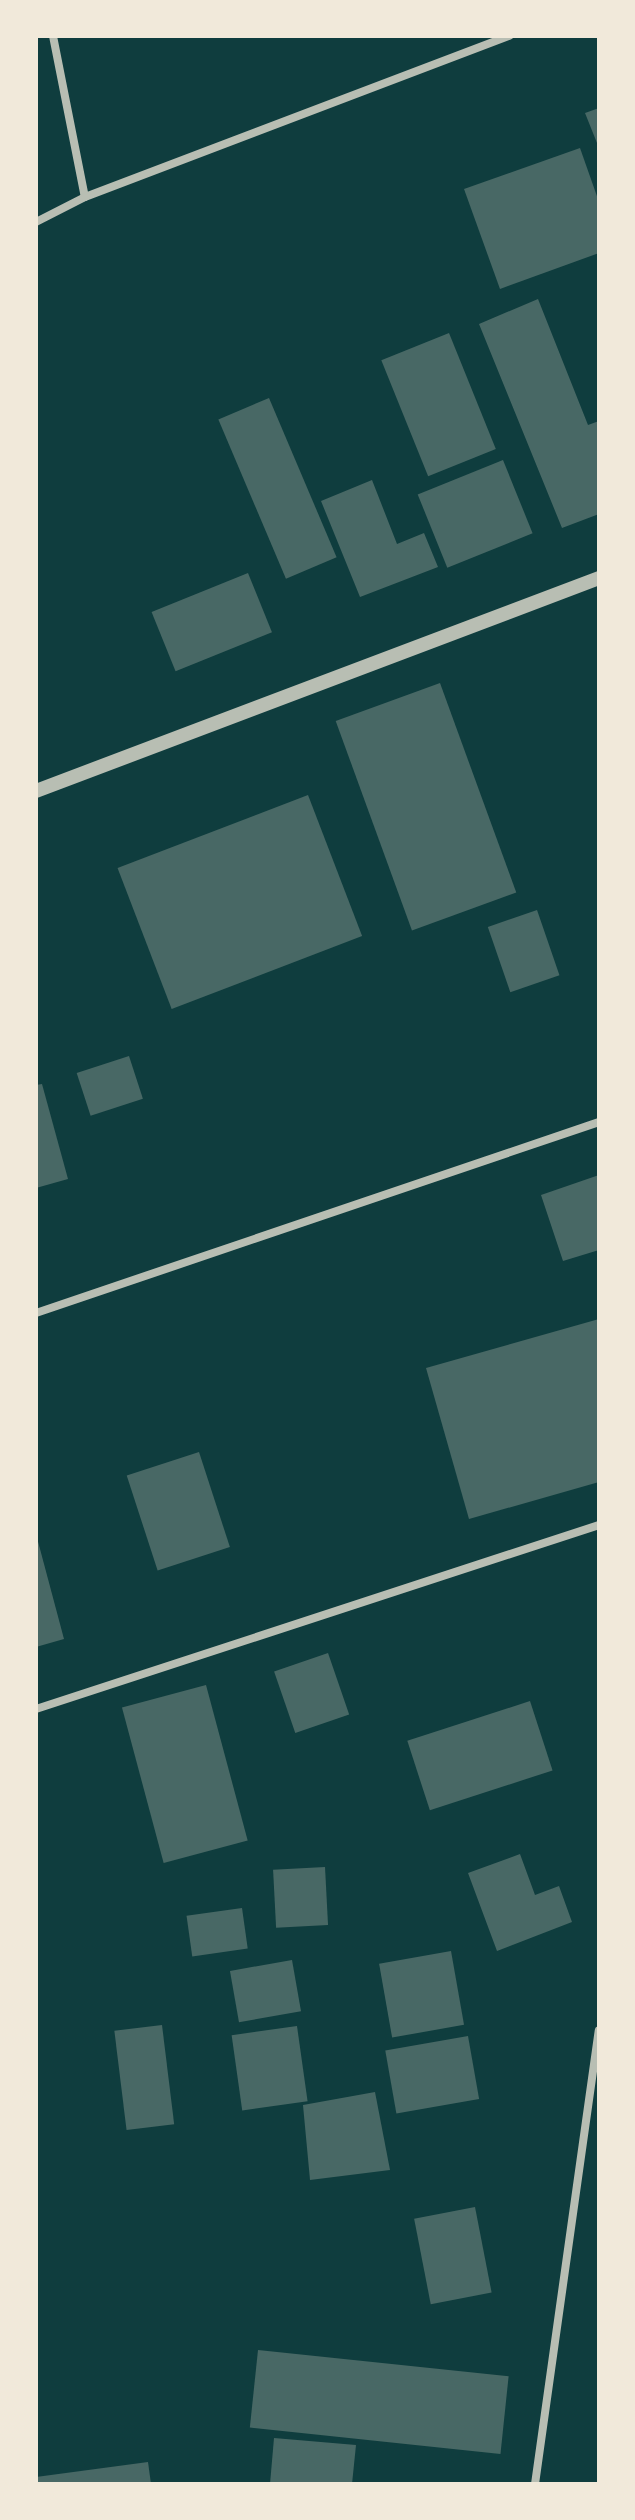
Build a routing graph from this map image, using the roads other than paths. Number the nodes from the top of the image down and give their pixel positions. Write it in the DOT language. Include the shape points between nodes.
graph roads {
  1 [pos="53,36"];
  2 [pos="509,36"];
  3 [pos="85,197"];
  4 [pos="36,222"];
  5 [pos="599,578"];
  6 [pos="36,791"];
  7 [pos="599,1122"];
  8 [pos="36,1313"];
  9 [pos="599,1525"];
  10 [pos="36,1709"];
  11 [pos="599,2030"];
  12 [pos="535,2484"];
  1 -- 3 [label="street"];
  2 -- 3 [label="street"];
  3 -- 4 [label="street"];
  5 -- 6 [label="street"];
  7 -- 8 [label="street"];
  9 -- 10 [label="street"];
  11 -- 12 [label="street"];
}
